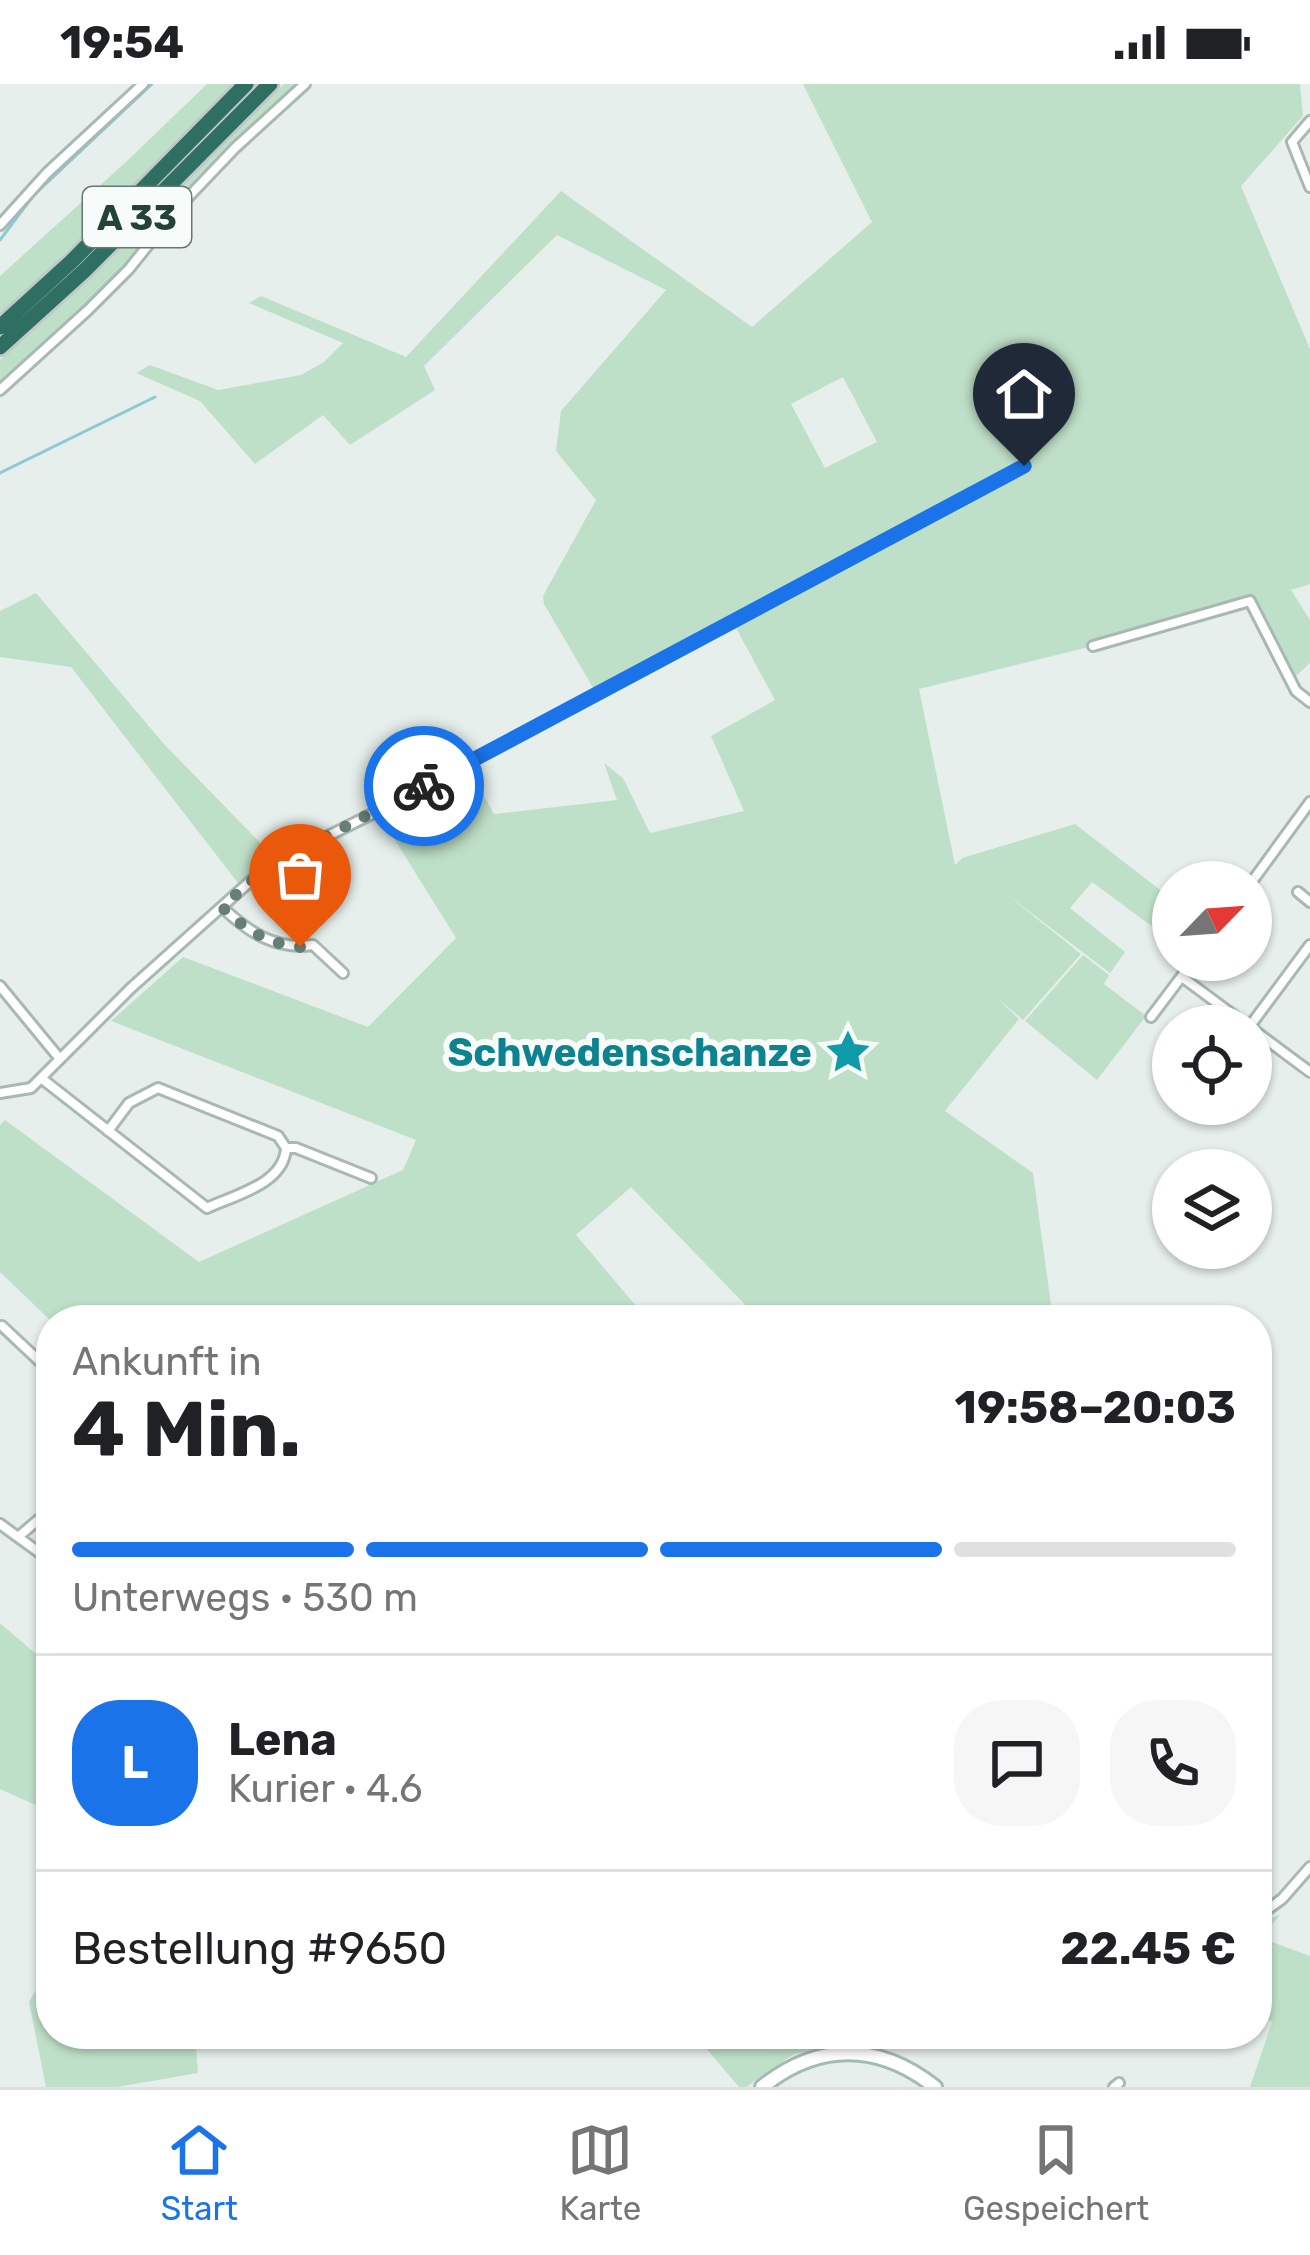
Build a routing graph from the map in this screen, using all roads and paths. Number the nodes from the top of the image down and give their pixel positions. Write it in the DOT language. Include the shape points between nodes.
graph roads {
  1 [pos="143,84"];
  2 [pos="246,84"];
  3 [pos="270,84"];
  4 [pos="305,84"];
  5 [pos="1310,122"];
  6 [pos="1310,188"];
  7 [pos="0,225"];
  8 [pos="0,327"];
  9 [pos="0,346"];
  10 [pos="0,390"];
  11 [pos="1024,466"];
  12 [pos="1094,646"];
  13 [pos="1310,702"];
  14 [pos="1310,802"];
  15 [pos="1267,861"];
  16 [pos="1298,892"];
  17 [pos="1310,902"];
  18 [pos="222,907"];
  19 [pos="1310,945"];
  20 [pos="343,973"];
  21 [pos="1179,981"];
  22 [pos="1187,981"];
  23 [pos="0,986"];
  24 [pos="1220,1005"];
  25 [pos="1266,1005"];
  26 [pos="1151,1017"];
  27 [pos="1272,1044"];
  28 [pos="61,1059"];
  29 [pos="1310,1072"];
  30 [pos="41,1078"];
  31 [pos="0,1093"];
  32 [pos="108,1131"];
  33 [pos="286,1148"];
  34 [pos="371,1178"];
  35 [pos="2,1326"];
  36 [pos="36,1358"];
  37 [pos="36,1522"];
  38 [pos="2,1531"];
  39 [pos="18,1537"];
  40 [pos="36,1550"];
  41 [pos="1310,1867"];
  42 [pos="1272,1906"];
  43 [pos="848,2049"];
  44 [pos="848,2052"];
  45 [pos="762,2087"];
  46 [pos="935,2087"];
  1 -- 7 [label="street"];
  2 -- 8 [label="highway, A 33"];
  3 -- 9 [label="highway, A 33"];
  4 -- 10 [label="street"];
  5 -- 6 [label="street" via="1292,142"];
  11 -- 18 [label="street" via="284,858"];
  12 -- 13 [label="street" via="1250,601 1296,691"];
  14 -- 15 [label="street"];
  16 -- 17 [label="street"];
  18 -- 20 [label="street" via="248,932 287,946 313,945"];
  18 -- 28 [label="street"];
  19 -- 25 [label="street"];
  21 -- 26 [label="street"];
  22 -- 24 [label="street"];
  23 -- 28 [label="street"];
  27 -- 29 [label="street"];
  28 -- 30 [label="street"];
  30 -- 31 [label="street"];
  30 -- 32 [label="street"];
  32 -- 33 [label="street" via="129,1103 158,1088 278,1136"];
  32 -- 33 [label="street" via="207,1208 276,1175"];
  33 -- 34 [label="street"];
  35 -- 36 [label="street"];
  37 -- 39 [label="street"];
  38 -- 39 [label="street"];
  39 -- 40 [label="street"];
  41 -- 42 [label="street"];
  43 -- 44 [label="street"];
  44 -- 45 [label="street" via="796,2063"];
  44 -- 46 [label="street" via="900,2064"];
}
